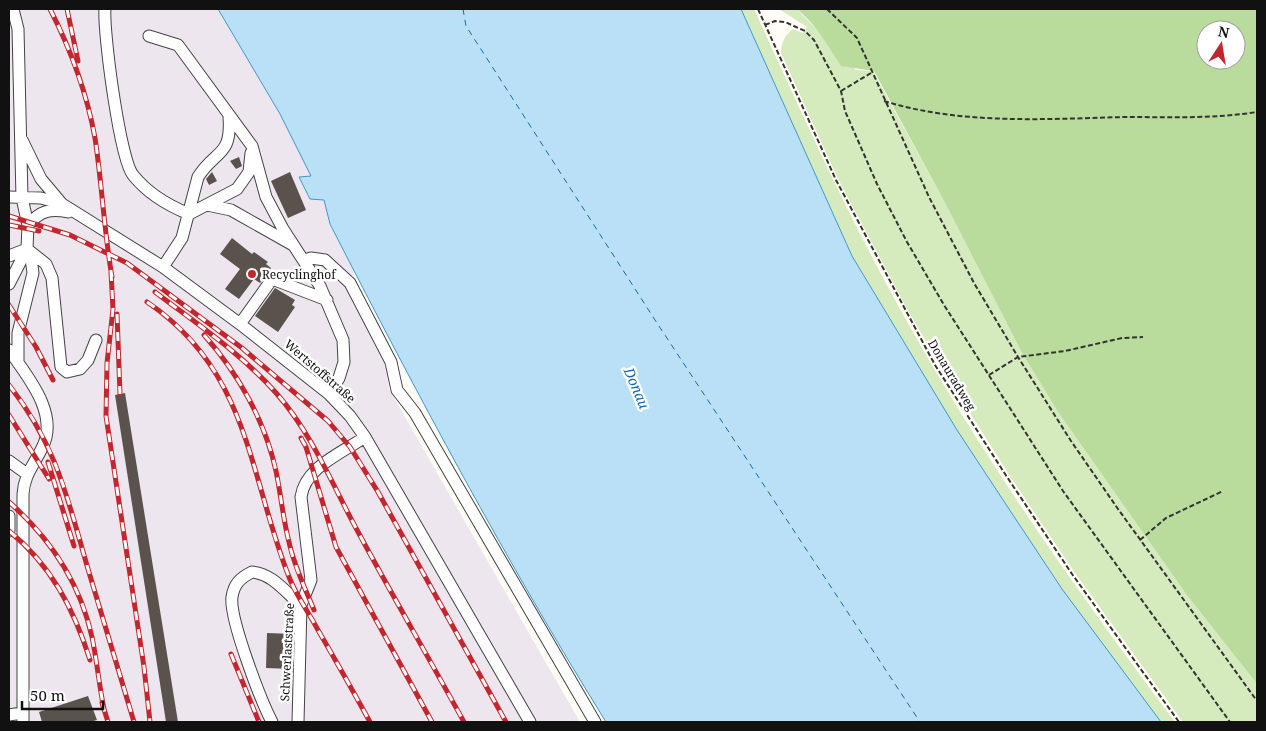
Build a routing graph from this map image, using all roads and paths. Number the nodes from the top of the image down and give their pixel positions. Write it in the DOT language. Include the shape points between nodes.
graph roads {
  1 [pos="13,9"];
  2 [pos="105,9"];
  3 [pos="758,9"];
  4 [pos="827,9"];
  5 [pos="765,25"];
  6 [pos="13,36"];
  7 [pos="150,36"];
  8 [pos="871,73"];
  9 [pos="842,91"];
  10 [pos="884,101"];
  11 [pos="1257,112"];
  12 [pos="229,117"];
  13 [pos="19,131"];
  14 [pos="252,146"];
  15 [pos="9,197"];
  16 [pos="22,198"];
  17 [pos="62,204"];
  18 [pos="207,205"];
  19 [pos="76,214"];
  20 [pos="189,214"];
  21 [pos="28,225"];
  22 [pos="294,245"];
  23 [pos="27,249"];
  24 [pos="9,256"];
  25 [pos="304,260"];
  26 [pos="163,267"];
  27 [pos="9,284"];
  28 [pos="327,300"];
  29 [pos="240,324"];
  30 [pos="1143,337"];
  31 [pos="96,340"];
  32 [pos="9,350"];
  33 [pos="1018,357"];
  34 [pos="18,364"];
  35 [pos="989,376"];
  36 [pos="329,394"];
  37 [pos="365,437"];
  38 [pos="9,461"];
  39 [pos="27,474"];
  40 [pos="1223,491"];
  41 [pos="9,516"];
  42 [pos="9,531"];
  43 [pos="1140,540"];
  44 [pos="301,605"];
  45 [pos="1257,702"];
  46 [pos="9,715"];
  47 [pos="22,717"];
  48 [pos="272,722"];
  49 [pos="298,722"];
  50 [pos="530,722"];
  51 [pos="595,722"];
  52 [pos="1179,722"];
  53 [pos="1230,722"];
  1 -- 6 [label="street"];
  2 -- 20 [label="street" via="119,136 131,174 166,205"];
  3 -- 5 [label="path, Donauradweg"];
  4 -- 8 [label="path" via="857,38"];
  5 -- 9 [label="path" via="785,22 806,31"];
  5 -- 52 [label="path, Donauradweg" via="836,180 936,365 1072,574"];
  6 -- 13 [label="street"];
  7 -- 12 [label="street" via="178,45"];
  8 -- 9 [label="path"];
  8 -- 10 [label="path"];
  9 -- 35 [label="path" via="854,134 907,242"];
  10 -- 11 [label="path" via="932,113 977,116 1227,117"];
  10 -- 33 [label="path" via="974,283"];
  12 -- 14 [label="street"];
  12 -- 20 [label="street" via="230,133 226,147 198,177"];
  13 -- 16 [label="street"];
  13 -- 17 [label="street" via="35,169"];
  14 -- 18 [label="street" via="249,172 237,189"];
  14 -- 22 [label="street" via="266,197"];
  15 -- 16 [label="street, Wertstoffstraße"];
  16 -- 17 [label="street, Wertstoffstraße" via="41,198"];
  16 -- 21 [label="street"];
  17 -- 19 [label="street, Wertstoffstraße"];
  18 -- 20 [label="street"];
  18 -- 22 [label="street" via="231,210"];
  19 -- 21 [label="street" via="51,209 40,213"];
  19 -- 26 [label="street, Wertstoffstraße"];
  20 -- 26 [label="street" via="182,238"];
  21 -- 23 [label="street"];
  22 -- 25 [label="street"];
  23 -- 24 [label="street"];
  23 -- 27 [label="street"];
  23 -- 31 [label="street" via="46,264 52,278 61,367 67,372 80,369 88,360"];
  23 -- 34 [label="street" via="33,273 18,333"];
  25 -- 28 [label="street"];
  25 -- 51 [label="street" via="325,260 350,283 390,362 397,390 415,412"];
  26 -- 29 [label="street, Wertstoffstraße"];
  28 -- 29 [label="street" via="275,280 270,282"];
  28 -- 36 [label="street" via="343,340 344,362"];
  29 -- 36 [label="street, Wertstoffstraße"];
  30 -- 33 [label="path"];
  32 -- 34 [label="street"];
  33 -- 35 [label="path"];
  33 -- 43 [label="path"];
  34 -- 39 [label="street" via="38,396 47,421 46,440"];
  35 -- 53 [label="path" via="1063,491"];
  36 -- 37 [label="street, Wertstoffstraße"];
  37 -- 44 [label="street, Schwerlaststraße" via="305,481 301,497 311,580"];
  37 -- 50 [label="street, Wertstoffstraße"];
  38 -- 39 [label="street"];
  39 -- 47 [label="street" via="22,514"];
  40 -- 43 [label="path" via="1166,518"];
  41 -- 42 [label="street"];
  43 -- 45 [label="path"];
  44 -- 48 [label="street" via="272,578 252,572 236,584 231,599 235,622"];
  44 -- 49 [label="street, Schwerlaststraße"];
  46 -- 47 [label="street"];
}
